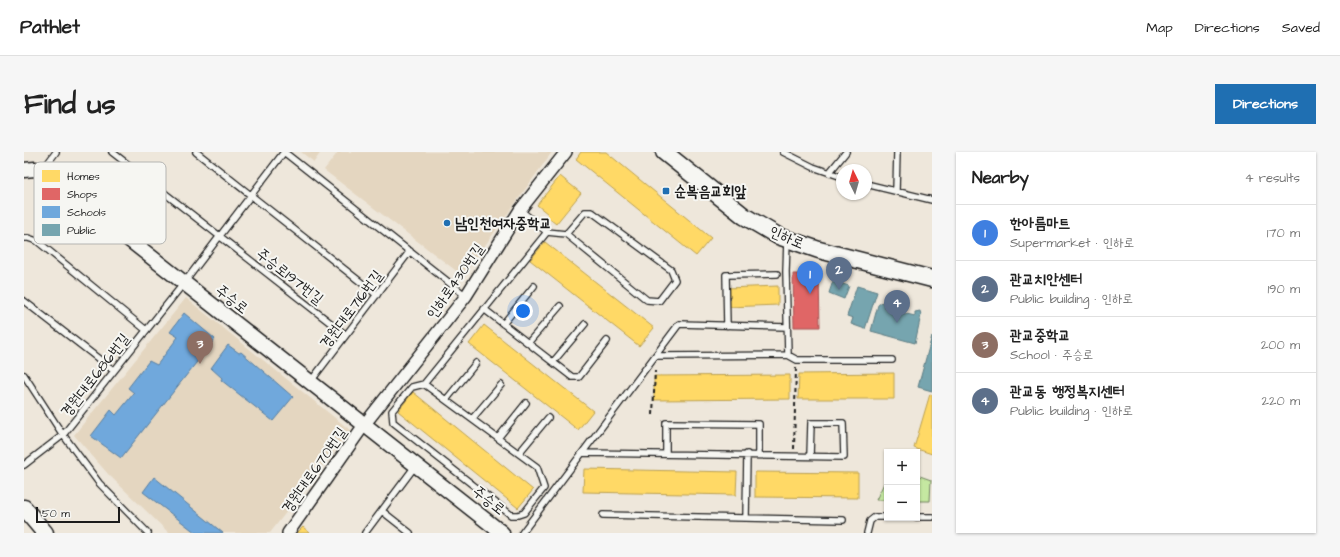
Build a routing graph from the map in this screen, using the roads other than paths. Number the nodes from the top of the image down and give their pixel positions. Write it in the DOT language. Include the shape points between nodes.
graph roads {
  1 [pos="56,152"];
  2 [pos="112,152"];
  3 [pos="196,152"];
  4 [pos="284,152"];
  5 [pos="566,152"];
  6 [pos="664,152"];
  7 [pos="783,152"];
  8 [pos="846,152"];
  9 [pos="897,152"];
  10 [pos="49,162"];
  11 [pos="125,162"];
  12 [pos="34,169"];
  13 [pos="24,170"];
  14 [pos="829,173"];
  15 [pos="836,175"];
  16 [pos="872,185"];
  17 [pos="896,191"];
  18 [pos="166,194"];
  19 [pos="251,196"];
  20 [pos="932,200"];
  21 [pos="520,210"];
  22 [pos="547,232"];
  23 [pos="566,234"];
  24 [pos="220,236"];
  25 [pos="24,238"];
  26 [pos="34,240"];
  27 [pos="787,240"];
  28 [pos="41,244"];
  29 [pos="135,244"];
  30 [pos="410,251"];
  31 [pos="776,274"];
  32 [pos="932,279"];
  33 [pos="184,283"];
  34 [pos="534,286"];
  35 [pos="377,295"];
  36 [pos="466,296"];
  37 [pos="24,301"];
  38 [pos="560,306"];
  39 [pos="484,310"];
  40 [pos="503,324"];
  41 [pos="585,324"];
  42 [pos="727,326"];
  43 [pos="787,327"];
  44 [pos="146,330"];
  45 [pos="346,335"];
  46 [pos="607,341"];
  47 [pos="528,343"];
  48 [pos="788,355"];
  49 [pos="655,356"];
  50 [pos="892,360"];
  51 [pos="553,362"];
  52 [pos="476,363"];
  53 [pos="113,370"];
  54 [pos="24,375"];
  55 [pos="310,382"];
  56 [pos="424,384"];
  57 [pos="500,385"];
  58 [pos="446,400"];
  59 [pos="526,403"];
  60 [pos="548,418"];
  61 [pos="472,419"];
  62 [pos="364,425"];
  63 [pos="63,435"];
  64 [pos="498,438"];
  65 [pos="584,453"];
  66 [pos="519,454"];
  67 [pos="666,454"];
  68 [pos="747,454"];
  69 [pos="759,454"];
  70 [pos="810,456"];
  71 [pos="24,465"];
  72 [pos="416,465"];
  73 [pos="24,508"];
  74 [pos="382,511"];
  75 [pos="604,514"];
  76 [pos="884,517"];
  77 [pos="920,517"];
  78 [pos="932,517"];
  79 [pos="746,518"];
  80 [pos="844,520"];
  81 [pos="45,533"];
  82 [pos="148,533"];
  83 [pos="288,533"];
  84 [pos="365,533"];
  85 [pos="410,533"];
  86 [pos="502,533"];
  87 [pos="522,533"];
  88 [pos="867,533"];
  1 -- 10 [label="lane"];
  2 -- 11 [label="lane, 주승로197번길"];
  3 -- 19 [label="lane"];
  4 -- 19 [label="lane"];
  4 -- 30 [label="lane"];
  5 -- 21 [label="street, 인하로430번길"];
  6 -- 27 [label="main road, 인하로" via="744,216"];
  7 -- 14 [label="lane"];
  8 -- 14 [label="lane"];
  9 -- 17 [label="lane"];
  12 -- 13 [label="street"];
  14 -- 15 [label="lane"];
  16 -- 17 [label="lane"];
  17 -- 20 [label="lane"];
  18 -- 24 [label="lane, 주승로197번길"];
  19 -- 24 [label="lane"];
  19 -- 35 [label="lane"];
  21 -- 22 [label="lane"];
  21 -- 36 [label="street, 인하로430번길"];
  22 -- 23 [label="lane"];
  22 -- 39 [label="lane"];
  23 -- 23 [label="lane" via="585,212 592,212 671,270 675,280 659,301 647,300"];
  24 -- 33 [label="lane"];
  24 -- 45 [label="lane, 주승로197번길"];
  25 -- 26 [label="lane, 경원대로686번길"];
  27 -- 32 [label="main road, 인하로"];
  27 -- 43 [label="lane"];
  28 -- 44 [label="lane, 경원대로686번길"];
  29 -- 33 [label="street, 주승로"];
  30 -- 35 [label="lane, 경원대로716번길"];
  30 -- 36 [label="lane"];
  31 -- 42 [label="lane" via="726,275"];
  33 -- 44 [label="lane, 경원대로686번길"];
  33 -- 55 [label="street, 주승로"];
  34 -- 40 [label="lane"];
  35 -- 45 [label="lane, 경원대로716번길"];
  36 -- 62 [label="street, 인하로430번길"];
  37 -- 53 [label="lane"];
  38 -- 47 [label="lane"];
  39 -- 40 [label="lane"];
  39 -- 56 [label="lane"];
  40 -- 47 [label="lane"];
  41 -- 51 [label="lane"];
  42 -- 43 [label="lane"];
  42 -- 49 [label="lane" via="679,324"];
  43 -- 48 [label="lane"];
  44 -- 53 [label="lane, 경원대로686번길"];
  45 -- 55 [label="lane, 경원대로716번길"];
  46 -- 51 [label="lane" via="579,377 572,377"];
  47 -- 51 [label="lane"];
  48 -- 49 [label="lane"];
  48 -- 50 [label="lane" via="797,360"];
  49 -- 65 [label="lane"];
  52 -- 58 [label="lane"];
  53 -- 63 [label="lane, 경원대로686번길"];
  54 -- 63 [label="lane, 경원대로686번길"];
  55 -- 62 [label="street, 주승로"];
  56 -- 58 [label="lane"];
  56 -- 66 [label="lane" via="412,388 392,411 393,422 511,515 524,513 544,488 537,467"];
  57 -- 61 [label="lane"];
  58 -- 61 [label="lane"];
  59 -- 64 [label="lane"];
  60 -- 66 [label="lane"];
  61 -- 64 [label="lane"];
  62 -- 72 [label="street, 주승로"];
  62 -- 83 [label="street, 경원대로670번길"];
  63 -- 71 [label="lane, 경원대로686번길"];
  63 -- 82 [label="lane" via="99,484"];
  64 -- 66 [label="lane"];
  65 -- 67 [label="lane"];
  65 -- 87 [label="lane"];
  67 -- 68 [label="lane"];
  67 -- 69 [label="lane" via="666,423 759,424"];
  68 -- 69 [label="lane"];
  68 -- 79 [label="lane"];
  69 -- 70 [label="lane"];
  70 -- 70 [label="lane" via="844,457 843,423 810,423"];
  72 -- 74 [label="lane"];
  72 -- 86 [label="street, 주승로"];
  73 -- 81 [label="main road"];
  74 -- 84 [label="lane"];
  74 -- 85 [label="lane"];
  75 -- 79 [label="lane"];
  76 -- 88 [label="lane" via="875,517 870,521"];
  77 -- 78 [label="lane"];
  79 -- 80 [label="lane"];
}
